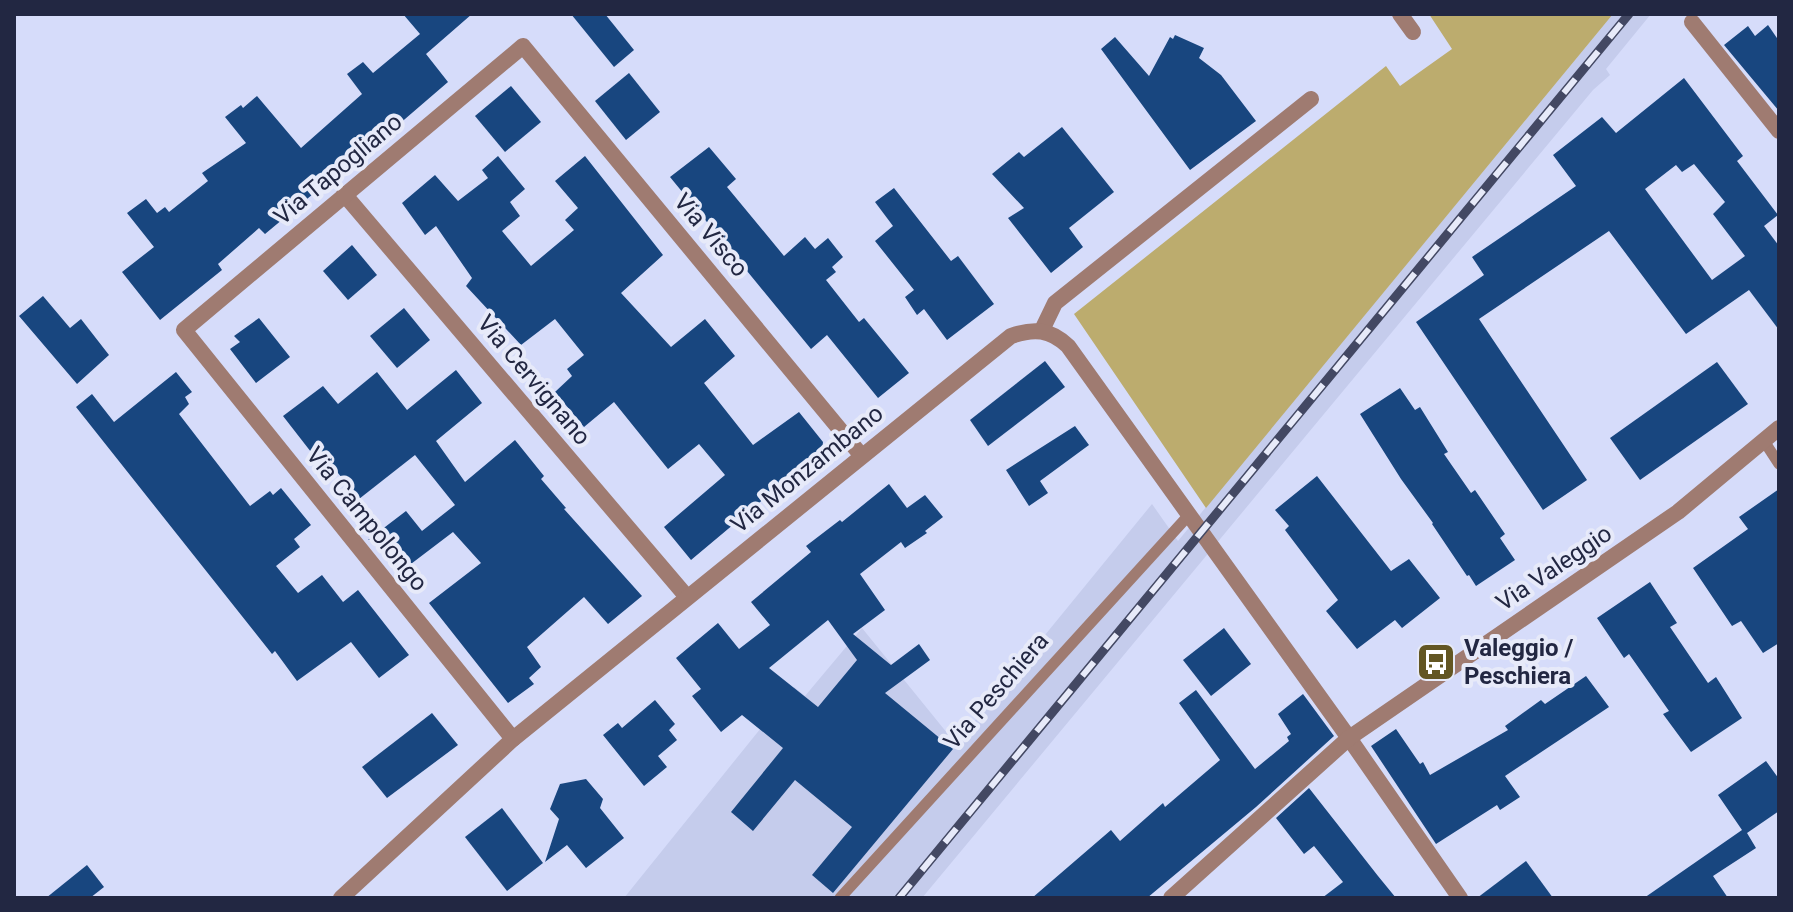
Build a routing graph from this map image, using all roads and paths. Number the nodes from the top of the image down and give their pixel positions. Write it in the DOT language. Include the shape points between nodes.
graph roads {
  1 [pos="1400,14"];
  2 [pos="1692,22"];
  3 [pos="1413,32"];
  4 [pos="523,46"];
  5 [pos="1311,99"];
  6 [pos="1779,131"];
  7 [pos="344,194"];
  8 [pos="184,330"];
  9 [pos="1042,330"];
  10 [pos="1779,428"];
  11 [pos="1764,441"];
  12 [pos="861,455"];
  13 [pos="1779,464"];
  14 [pos="1188,516"];
  15 [pos="687,597"];
  16 [pos="1349,738"];
  17 [pos="513,739"];
  18 [pos="341,898"];
  19 [pos="840,898"];
  20 [pos="1171,898"];
  21 [pos="1460,898"];
  1 -- 3 [label="street"];
  2 -- 6 [label="street"];
  4 -- 7 [label="street, Via Tapogliano"];
  4 -- 12 [label="street, Via Visco"];
  5 -- 9 [label="street" via="1055,303"];
  7 -- 8 [label="street, Via Tapogliano"];
  7 -- 15 [label="street, Via Cervignano"];
  8 -- 17 [label="street, Via Campolongo"];
  9 -- 12 [label="street, Via Monzambano" via="1011,336"];
  9 -- 14 [label="street" via="1068,346"];
  10 -- 11 [label="street, Via Valeggio"];
  11 -- 13 [label="lane"];
  11 -- 16 [label="street, Via Valeggio" via="1678,512"];
  12 -- 15 [label="street, Via Monzambano"];
  14 -- 16 [label="street"];
  14 -- 19 [label="lane, Via Peschiera"];
  15 -- 17 [label="street, Via Monzambano"];
  16 -- 20 [label="street, Via Valeggio"];
  16 -- 21 [label="street"];
  17 -- 18 [label="street, Via Monzambano"];
}
